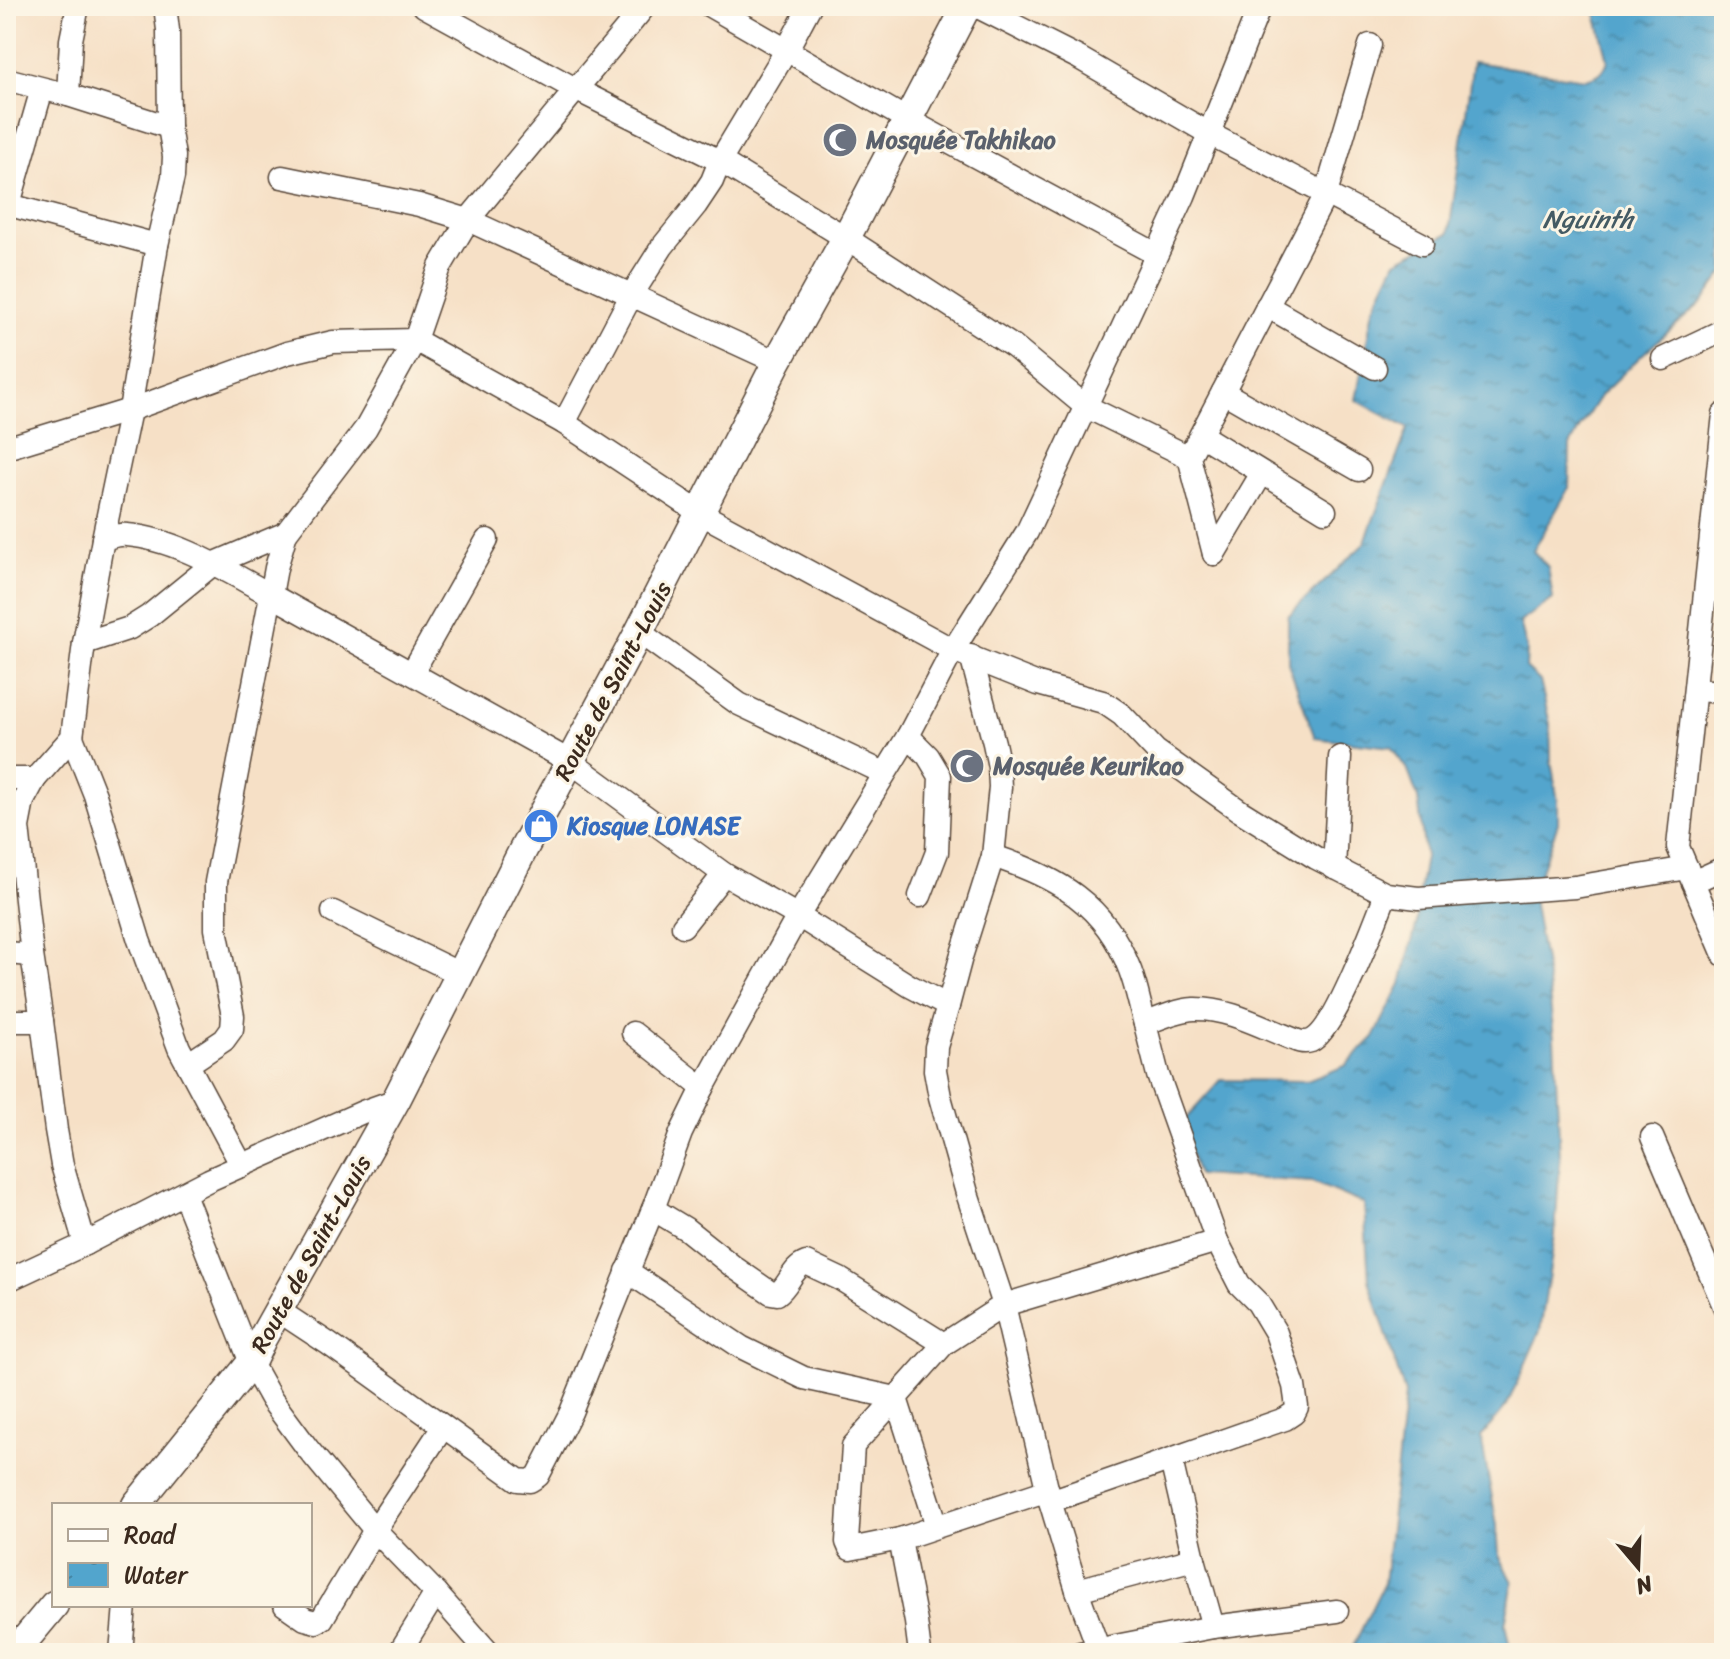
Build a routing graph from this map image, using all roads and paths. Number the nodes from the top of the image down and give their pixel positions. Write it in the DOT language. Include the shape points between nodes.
graph roads {
  1 [pos="78,6"];
  2 [pos="165,6"];
  3 [pos="424,6"];
  4 [pos="645,6"];
  5 [pos="710,6"];
  6 [pos="810,6"];
  7 [pos="967,6"];
  8 [pos="976,6"];
  9 [pos="1260,6"];
  10 [pos="1370,45"];
  11 [pos="786,51"];
  12 [pos="6,79"];
  13 [pos="42,89"];
  14 [pos="577,90"];
  15 [pos="68,95"];
  16 [pos="908,120"];
  17 [pos="169,127"];
  18 [pos="1210,134"];
  19 [pos="720,161"];
  20 [pos="282,177"];
  21 [pos="1326,194"];
  22 [pos="8,204"];
  23 [pos="468,220"];
  24 [pos="846,238"];
  25 [pos="1422,244"];
  26 [pos="157,245"];
  27 [pos="1156,254"];
  28 [pos="631,296"];
  29 [pos="1267,306"];
  30 [pos="1724,330"];
  31 [pos="415,340"];
  32 [pos="1663,359"];
  33 [pos="777,362"];
  34 [pos="1375,368"];
  35 [pos="1223,392"];
  36 [pos="1085,406"];
  37 [pos="130,410"];
  38 [pos="1724,414"];
  39 [pos="564,423"];
  40 [pos="1201,435"];
  41 [pos="6,448"];
  42 [pos="1189,457"];
  43 [pos="1722,457"];
  44 [pos="1359,470"];
  45 [pos="1262,473"];
  46 [pos="1325,511"];
  47 [pos="700,513"];
  48 [pos="286,533"];
  49 [pos="103,539"];
  50 [pos="487,540"];
  51 [pos="213,564"];
  52 [pos="271,595"];
  53 [pos="639,632"];
  54 [pos="84,643"];
  55 [pos="962,653"];
  56 [pos="412,673"];
  57 [pos="1696,690"];
  58 [pos="1724,692"];
  59 [pos="908,736"];
  60 [pos="72,737"];
  61 [pos="1340,757"];
  62 [pos="571,762"];
  63 [pos="884,773"];
  64 [pos="6,779"];
  65 [pos="35,779"];
  66 [pos="993,856"];
  67 [pos="1334,868"];
  68 [pos="1724,868"];
  69 [pos="724,874"];
  70 [pos="1690,875"];
  71 [pos="1386,894"];
  72 [pos="920,896"];
  73 [pos="333,912"];
  74 [pos="798,916"];
  75 [pos="683,926"];
  76 [pos="6,953"];
  77 [pos="32,955"];
  78 [pos="1724,955"];
  79 [pos="460,974"];
  80 [pos="948,1006"];
  81 [pos="6,1021"];
  82 [pos="42,1021"];
  83 [pos="1145,1024"];
  84 [pos="633,1033"];
  85 [pos="188,1064"];
  86 [pos="703,1088"];
  87 [pos="396,1100"];
  88 [pos="1652,1137"];
  89 [pos="242,1166"];
  90 [pos="184,1194"];
  91 [pos="653,1209"];
  92 [pos="1217,1241"];
  93 [pos="85,1244"];
  94 [pos="627,1271"];
  95 [pos="6,1281"];
  96 [pos="1004,1305"];
  97 [pos="1724,1306"];
  98 [pos="279,1311"];
  99 [pos="944,1344"];
  100 [pos="251,1363"];
  101 [pos="896,1398"];
  102 [pos="443,1427"];
  103 [pos="1171,1460"];
  104 [pos="1049,1495"];
  105 [pos="138,1503"];
  106 [pos="937,1526"];
  107 [pos="375,1530"];
  108 [pos="900,1539"];
  109 [pos="1194,1559"];
  110 [pos="1077,1590"];
  111 [pos="436,1593"];
  112 [pos="52,1607"];
  113 [pos="125,1607"];
  114 [pos="288,1607"];
  115 [pos="1337,1611"];
  116 [pos="1213,1627"];
  117 [pos="1093,1652"];
  118 [pos="14,1653"];
  119 [pos="121,1653"];
  120 [pos="399,1653"];
  121 [pos="489,1653"];
  122 [pos="920,1653"];
  1 -- 15 [label="street"];
  2 -- 17 [label="street"];
  3 -- 14 [label="street"];
  4 -- 14 [label="street"];
  5 -- 11 [label="street"];
  6 -- 11 [label="street"];
  7 -- 16 [label="main road, Route de Saint-Louis"];
  8 -- 18 [label="street"];
  9 -- 18 [label="street"];
  10 -- 21 [label="street"];
  11 -- 16 [label="street"];
  11 -- 19 [label="street"];
  12 -- 13 [label="street"];
  13 -- 15 [label="street"];
  13 -- 22 [label="street"];
  14 -- 19 [label="street"];
  14 -- 23 [label="street"];
  15 -- 17 [label="street"];
  16 -- 24 [label="main road, Route de Saint-Louis"];
  16 -- 27 [label="street"];
  17 -- 26 [label="street" via="173,177"];
  18 -- 21 [label="street"];
  18 -- 27 [label="street"];
  19 -- 24 [label="street"];
  19 -- 28 [label="street" via="712,181"];
  20 -- 23 [label="street"];
  21 -- 25 [label="street"];
  21 -- 29 [label="street"];
  22 -- 26 [label="street"];
  23 -- 28 [label="street"];
  23 -- 31 [label="street" via="440,267"];
  24 -- 33 [label="main road, Route de Saint-Louis"];
  24 -- 36 [label="street" via="1014,347"];
  26 -- 37 [label="street"];
  27 -- 36 [label="street"];
  28 -- 33 [label="street"];
  28 -- 39 [label="street"];
  29 -- 34 [label="street"];
  29 -- 35 [label="street"];
  30 -- 32 [label="street"];
  31 -- 37 [label="street" via="333,342 287,353"];
  31 -- 39 [label="street"];
  31 -- 48 [label="street" via="366,428"];
  33 -- 47 [label="main road, Route de Saint-Louis"];
  35 -- 40 [label="street"];
  35 -- 44 [label="street"];
  36 -- 42 [label="street"];
  36 -- 55 [label="street" via="1027,532"];
  37 -- 41 [label="street"];
  37 -- 49 [label="street"];
  38 -- 43 [label="street"];
  39 -- 47 [label="street"];
  40 -- 42 [label="street"];
  40 -- 45 [label="street"];
  42 -- 45 [label="street" via="1214,554"];
  43 -- 57 [label="street"];
  45 -- 46 [label="street"];
  47 -- 53 [label="main road, Route de Saint-Louis"];
  47 -- 55 [label="street"];
  48 -- 51 [label="street"];
  48 -- 52 [label="street"];
  49 -- 51 [label="street" via="125,534 164,542"];
  49 -- 54 [label="street"];
  50 -- 56 [label="street"];
  51 -- 52 [label="street"];
  51 -- 54 [label="street" via="130,628"];
  52 -- 56 [label="street"];
  52 -- 85 [label="street" via="216,882 216,929 232,1029"];
  53 -- 62 [label="main road, Route de Saint-Louis"];
  53 -- 63 [label="street" via="739,704"];
  54 -- 60 [label="street"];
  55 -- 59 [label="street"];
  55 -- 66 [label="street" via="999,767"];
  55 -- 67 [label="street" via="1038,684 1103,702 1156,751"];
  56 -- 62 [label="street"];
  57 -- 58 [label="street"];
  57 -- 70 [label="street" via="1678,847"];
  59 -- 63 [label="street"];
  59 -- 72 [label="street" via="940,776 937,852"];
  60 -- 65 [label="street"];
  60 -- 85 [label="street" via="139,940"];
  61 -- 67 [label="street"];
  62 -- 69 [label="street"];
  62 -- 79 [label="main road, Route de Saint-Louis"];
  63 -- 74 [label="street"];
  64 -- 65 [label="street"];
  65 -- 77 [label="street" via="18,827"];
  66 -- 80 [label="street"];
  66 -- 83 [label="street" via="1031,868 1069,889 1103,921 1131,972"];
  67 -- 71 [label="street"];
  68 -- 70 [label="street"];
  69 -- 74 [label="street"];
  69 -- 75 [label="street"];
  70 -- 71 [label="street" via="1418,898"];
  70 -- 78 [label="street"];
  71 -- 83 [label="street" via="1346,990 1312,1040 1298,1041 1235,1016 1194,1009"];
  73 -- 79 [label="street"];
  74 -- 80 [label="street"];
  74 -- 86 [label="street"];
  76 -- 77 [label="street"];
  77 -- 82 [label="street"];
  79 -- 87 [label="main road, Route de Saint-Louis"];
  80 -- 96 [label="street" via="936,1047 940,1097"];
  81 -- 82 [label="street"];
  82 -- 93 [label="street" via="62,1165"];
  83 -- 92 [label="street"];
  84 -- 86 [label="street"];
  85 -- 89 [label="street"];
  86 -- 91 [label="street"];
  87 -- 89 [label="street"];
  87 -- 98 [label="main road, Route de Saint-Louis"];
  88 -- 97 [label="street"];
  89 -- 90 [label="street"];
  90 -- 93 [label="street"];
  90 -- 100 [label="street"];
  91 -- 94 [label="street"];
  91 -- 99 [label="street" via="771,1293 782,1291 806,1263"];
  92 -- 96 [label="street"];
  92 -- 103 [label="street" via="1239,1284 1276,1333 1297,1407 1285,1419"];
  93 -- 95 [label="street"];
  94 -- 101 [label="street" via="741,1347 804,1378"];
  94 -- 102 [label="street" via="571,1412 538,1476 518,1480"];
  96 -- 99 [label="street"];
  96 -- 104 [label="street"];
  98 -- 100 [label="main road, Route de Saint-Louis"];
  98 -- 102 [label="street"];
  99 -- 101 [label="street"];
  100 -- 105 [label="main road, Route de Saint-Louis"];
  100 -- 107 [label="street" via="308,1449"];
  101 -- 106 [label="street"];
  101 -- 108 [label="street" via="853,1446 847,1542 856,1549"];
  102 -- 107 [label="street"];
  103 -- 104 [label="street"];
  103 -- 109 [label="street"];
  104 -- 106 [label="street"];
  104 -- 110 [label="street"];
  106 -- 108 [label="street"];
  107 -- 111 [label="street"];
  107 -- 114 [label="street" via="322,1619 305,1619"];
  108 -- 122 [label="street"];
  109 -- 110 [label="street"];
  109 -- 116 [label="street"];
  110 -- 117 [label="street"];
  111 -- 120 [label="street"];
  111 -- 121 [label="street"];
  112 -- 118 [label="main road"];
  113 -- 119 [label="street"];
  115 -- 116 [label="street"];
  116 -- 117 [label="street"];
}
